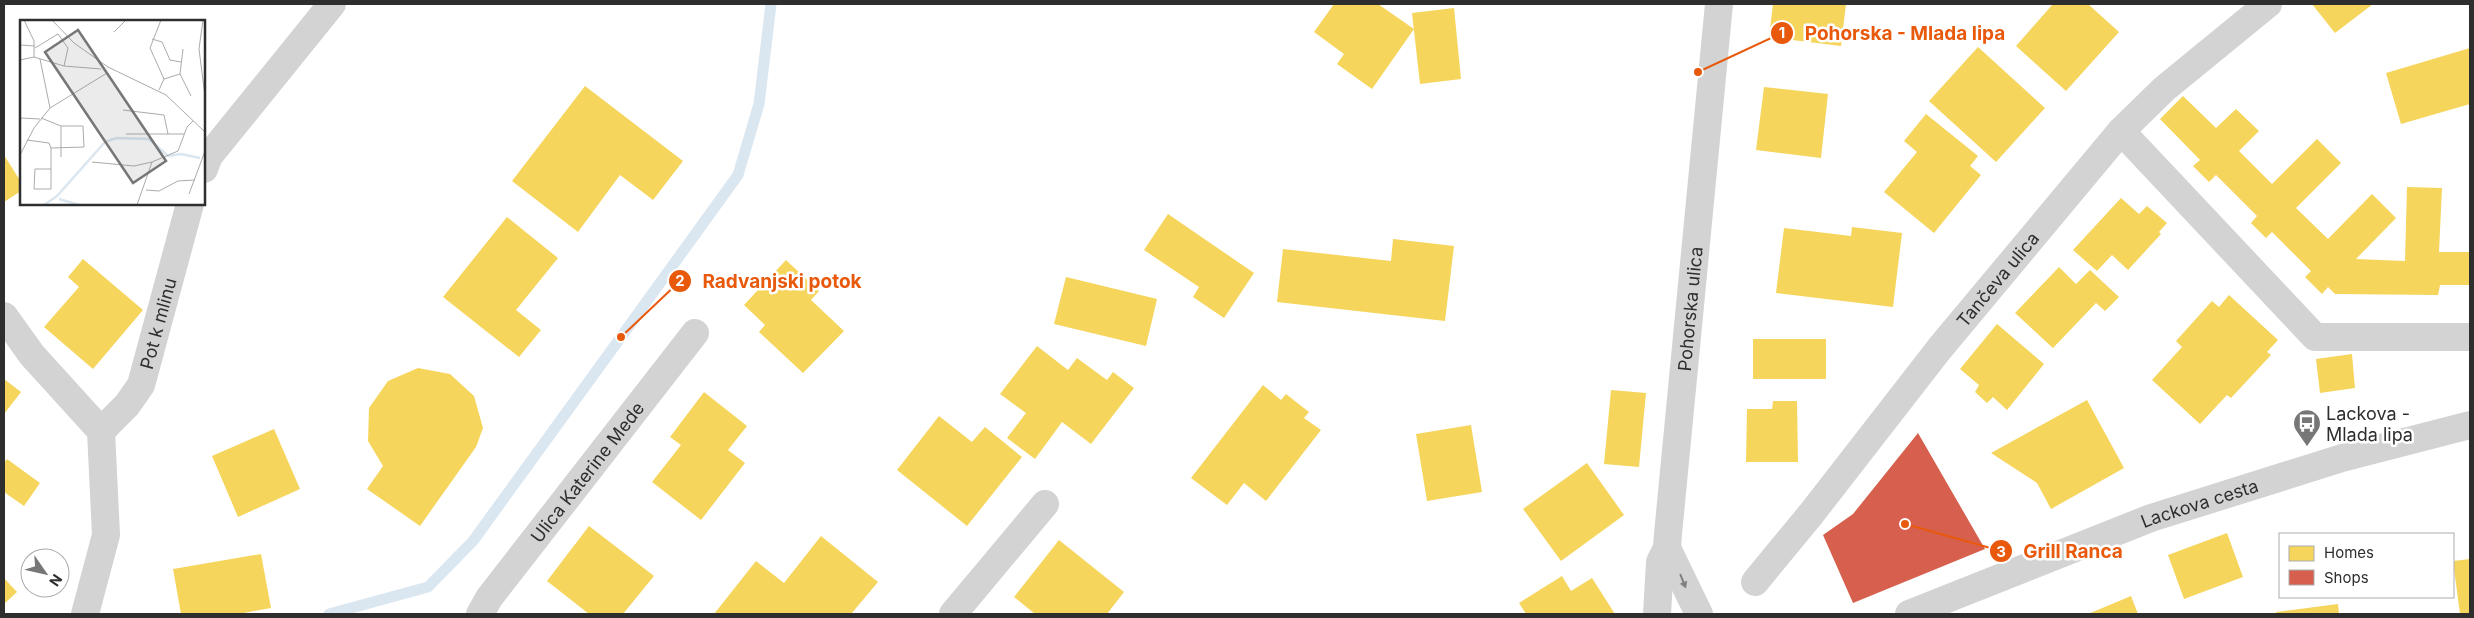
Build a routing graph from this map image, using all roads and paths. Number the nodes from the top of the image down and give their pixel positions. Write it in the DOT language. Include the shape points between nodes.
graph roads {
  1 [pos="332,4"];
  2 [pos="1719,4"];
  3 [pos="2268,4"];
  4 [pos="2121,130"];
  5 [pos="205,166"];
  6 [pos="190,205"];
  7 [pos="4,316"];
  8 [pos="695,332"];
  9 [pos="2470,337"];
  10 [pos="2470,425"];
  11 [pos="101,431"];
  12 [pos="1045,504"];
  13 [pos="1667,548"];
  14 [pos="1755,582"];
  15 [pos="85,614"];
  16 [pos="480,614"];
  17 [pos="953,614"];
  18 [pos="1658,614"];
  19 [pos="1699,614"];
  20 [pos="1909,614"];
  1 -- 5 [label="street" via="209,156"];
  2 -- 13 [label="street, Pohorska ulica"];
  3 -- 4 [label="street, Tančeva ulica" via="2164,89"];
  4 -- 9 [label="street" via="2315,337"];
  4 -- 14 [label="street, Tančeva ulica" via="1940,348"];
  6 -- 11 [label="street, Pot k mlinu" via="141,385 127,405"];
  7 -- 11 [label="street" via="32,355"];
  8 -- 16 [label="street, Ulica Katerine Mede" via="488,598"];
  10 -- 20 [label="street, Lackova cesta" via="2342,458 2151,518"];
  11 -- 15 [label="street" via="106,535"];
  12 -- 17 [label="street"];
  13 -- 18 [label="street, Pohorska ulica" via="1660,562"];
  13 -- 19 [label="street, one-way"];
}
